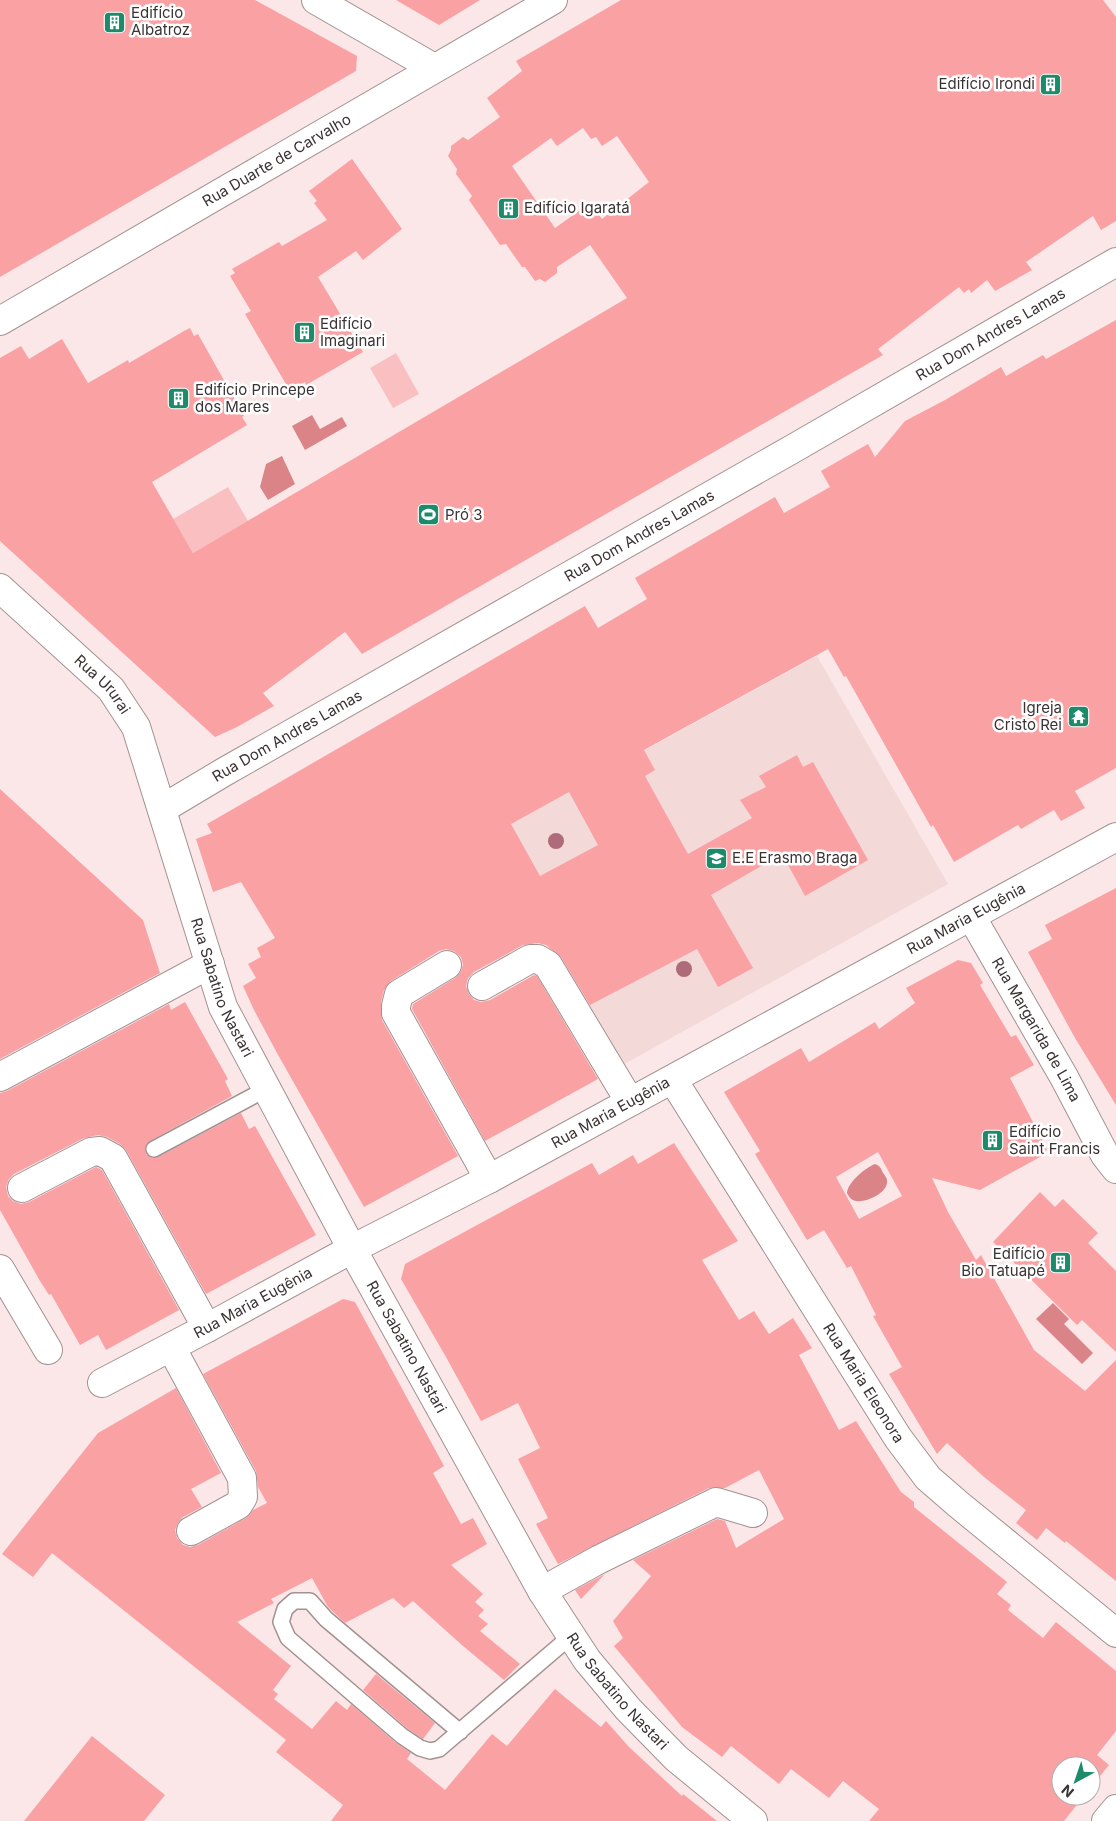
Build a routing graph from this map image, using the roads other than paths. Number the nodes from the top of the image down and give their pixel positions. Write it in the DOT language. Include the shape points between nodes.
graph roads {
  1 [pos="316,0"];
  2 [pos="553,0"];
  3 [pos="434,68"];
  4 [pos="1116,262"];
  5 [pos="0,321"];
  6 [pos="0,588"];
  7 [pos="162,809"];
  8 [pos="1116,836"];
  9 [pos="971,916"];
  10 [pos="210,964"];
  11 [pos="447,965"];
  12 [pos="482,986"];
  13 [pos="0,1077"];
  14 [pos="673,1080"];
  15 [pos="268,1088"];
  16 [pos="630,1102"];
  17 [pos="154,1149"];
  18 [pos="1116,1169"];
  19 [pos="489,1179"];
  20 [pos="22,1188"];
  21 [pos="352,1249"];
  22 [pos="0,1269"];
  23 [pos="207,1328"];
  24 [pos="171,1346"];
  25 [pos="48,1350"];
  26 [pos="102,1383"];
  27 [pos="753,1513"];
  28 [pos="191,1531"];
  29 [pos="542,1591"];
  30 [pos="1116,1633"];
  31 [pos="571,1636"];
  32 [pos="460,1732"];
  33 [pos="1116,1809"];
  34 [pos="753,1821"];
  35 [pos="1106,1821"];
  1 -- 3 [label="street"];
  2 -- 3 [label="street, Rua Duarte de Carvalho"];
  3 -- 5 [label="street, Rua Duarte de Carvalho"];
  4 -- 7 [label="street, Rua Dom Andres Lamas"];
  6 -- 7 [label="street, Rua Ururai" via="111,689 136,727"];
  7 -- 10 [label="street, Rua Sabatino Nastari"];
  8 -- 9 [label="street, Rua Maria Eugênia"];
  9 -- 14 [label="street, Rua Maria Eugênia"];
  9 -- 18 [label="street, Rua Margarida de Lima" via="1105,1155"];
  10 -- 13 [label="street"];
  10 -- 15 [label="street, Rua Sabatino Nastari" via="223,1007"];
  11 -- 19 [label="street" via="399,994 396,1013"];
  12 -- 16 [label="street" via="530,959 548,964"];
  14 -- 16 [label="street, Rua Maria Eugênia"];
  14 -- 30 [label="street, Rua Maria Eleonora" via="898,1438 928,1478"];
  15 -- 17 [label="lane"];
  15 -- 21 [label="street, Rua Sabatino Nastari"];
  16 -- 19 [label="street, Rua Maria Eugênia"];
  19 -- 21 [label="street, Rua Maria Eugênia"];
  20 -- 23 [label="street" via="91,1152 100,1151 113,1158"];
  21 -- 23 [label="street, Rua Maria Eugênia"];
  21 -- 29 [label="street, Rua Sabatino Nastari"];
  22 -- 25 [label="street"];
  23 -- 24 [label="street, Rua Maria Eugênia"];
  24 -- 26 [label="street, Rua Maria Eugênia"];
  24 -- 28 [label="street" via="242,1478 243,1497 238,1505"];
  27 -- 29 [label="street" via="716,1502"];
  29 -- 31 [label="street, Rua Sabatino Nastari"];
  31 -- 32 [label="lane"];
  31 -- 34 [label="street, Rua Sabatino Nastari" via="628,1710 676,1758"];
  32 -- 32 [label="lane" via="439,1749 430,1751 402,1736 288,1638 281,1622 285,1609 294,1601 310,1601 326,1619"];
  33 -- 35 [label="street"];
}
